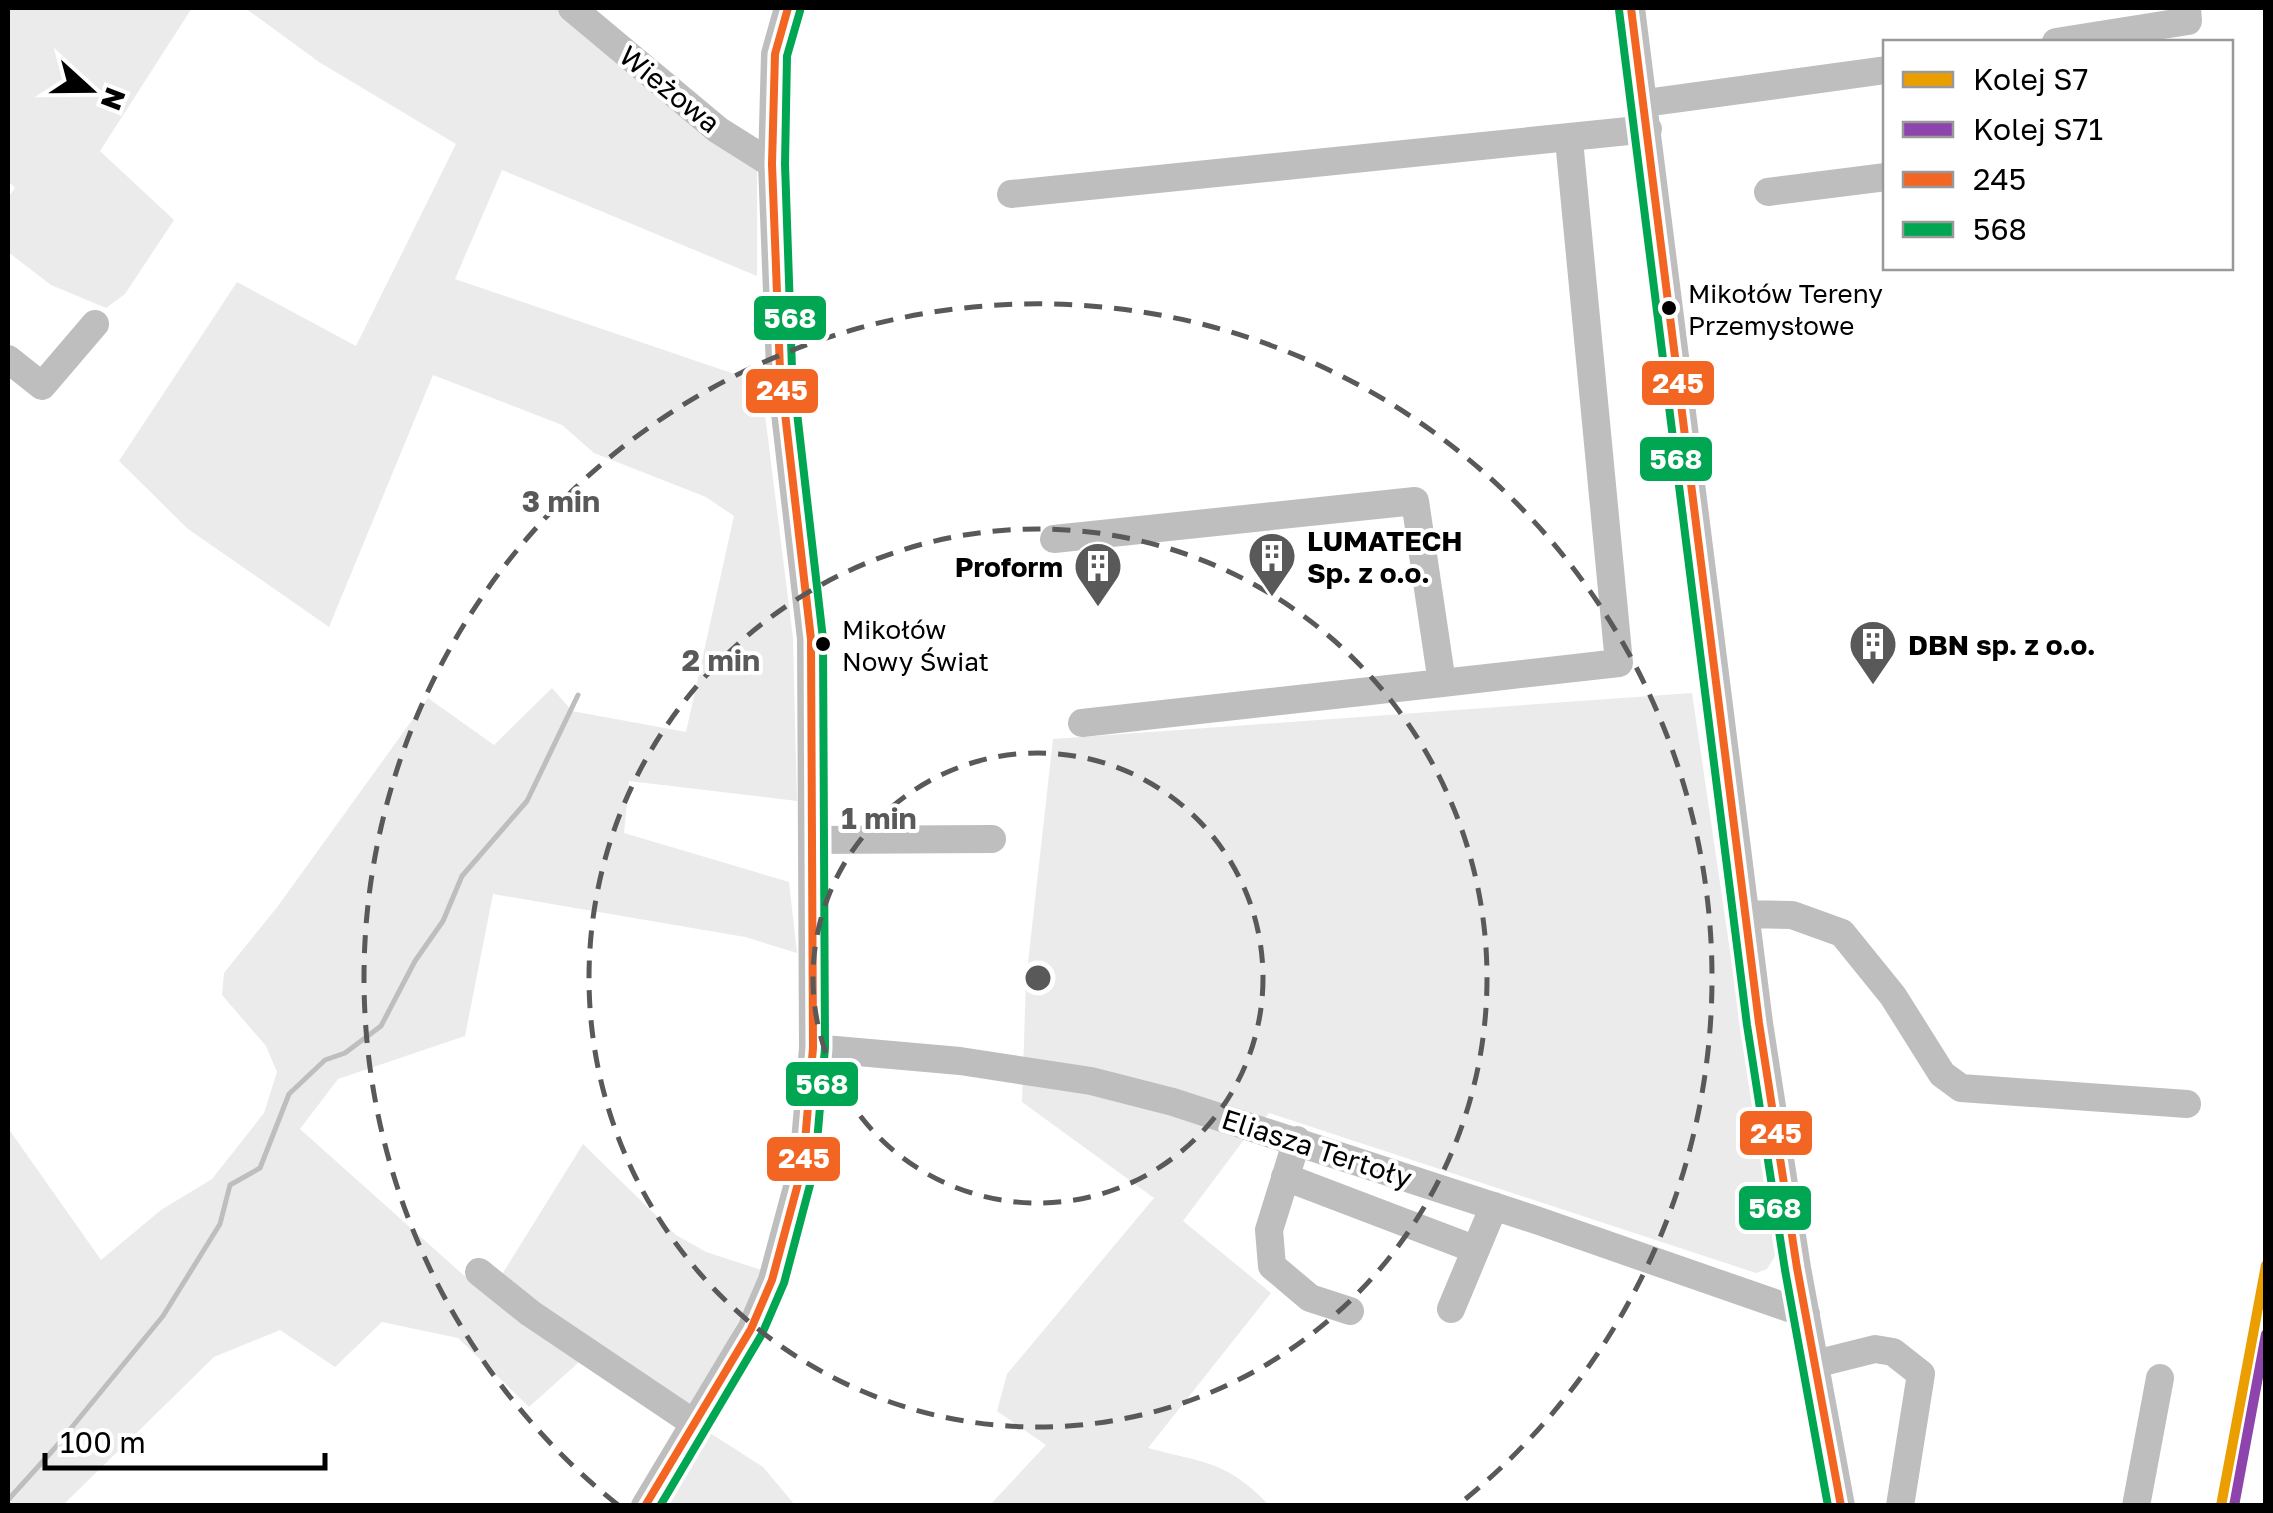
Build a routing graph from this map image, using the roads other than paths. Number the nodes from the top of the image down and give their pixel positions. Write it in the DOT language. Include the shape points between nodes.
graph roads {
  1 [pos="572,8"];
  2 [pos="788,8"];
  3 [pos="1631,8"];
  4 [pos="2188,24"];
  5 [pos="2071,40"];
  6 [pos="1883,71"];
  7 [pos="1646,116"];
  8 [pos="1569,140"];
  9 [pos="772,164"];
  10 [pos="1883,177"];
  11 [pos="1768,192"];
  12 [pos="1012,194"];
  13 [pos="95,324"];
  14 [pos="8,359"];
  15 [pos="1054,538"];
  16 [pos="1442,683"];
  17 [pos="1082,723"];
  18 [pos="812,840"];
  19 [pos="992,840"];
  20 [pos="1745,914"];
  21 [pos="813,1048"];
  22 [pos="2188,1104"];
  23 [pos="1297,1140"];
  24 [pos="1285,1178"];
  25 [pos="1494,1206"];
  26 [pos="1474,1249"];
  27 [pos="479,1272"];
  28 [pos="1451,1309"];
  29 [pos="1350,1311"];
  30 [pos="1806,1314"];
  31 [pos="1815,1364"];
  32 [pos="2160,1378"];
  33 [pos="695,1424"];
  34 [pos="644,1506"];
  35 [pos="1841,1506"];
  36 [pos="1900,1506"];
  37 [pos="2136,1506"];
  1 -- 9 [label="street, Wieżowa" via="718,130"];
  2 -- 9 [label="street" via="776,54"];
  3 -- 7 [label="street"];
  4 -- 5 [label="street"];
  6 -- 7 [label="street"];
  7 -- 8 [label="street"];
  7 -- 20 [label="street"];
  8 -- 12 [label="street"];
  8 -- 16 [label="street" via="1618,664"];
  9 -- 18 [label="street" via="780,370 811,640"];
  10 -- 11 [label="street"];
  13 -- 14 [label="street" via="42,386"];
  15 -- 16 [label="street" via="1415,501"];
  16 -- 17 [label="street"];
  18 -- 19 [label="street"];
  18 -- 21 [label="street"];
  20 -- 22 [label="street" via="1792,916 1842,933 1893,996 1942,1074 1962,1088"];
  20 -- 30 [label="street"];
  21 -- 23 [label="street, Eliasza Tertoły" via="1091,1081"];
  21 -- 33 [label="street" via="804,1165 772,1280"];
  23 -- 24 [label="street"];
  23 -- 25 [label="street, Eliasza Tertoły"];
  24 -- 26 [label="street"];
  24 -- 29 [label="street" via="1269,1230 1272,1266 1310,1298"];
  25 -- 26 [label="street"];
  25 -- 30 [label="street, Eliasza Tertoły"];
  26 -- 28 [label="street"];
  27 -- 33 [label="street"];
  30 -- 31 [label="street"];
  31 -- 35 [label="street"];
  31 -- 36 [label="street" via="1875,1349 1894,1352 1921,1374"];
  32 -- 37 [label="street"];
  33 -- 34 [label="street"];
}
